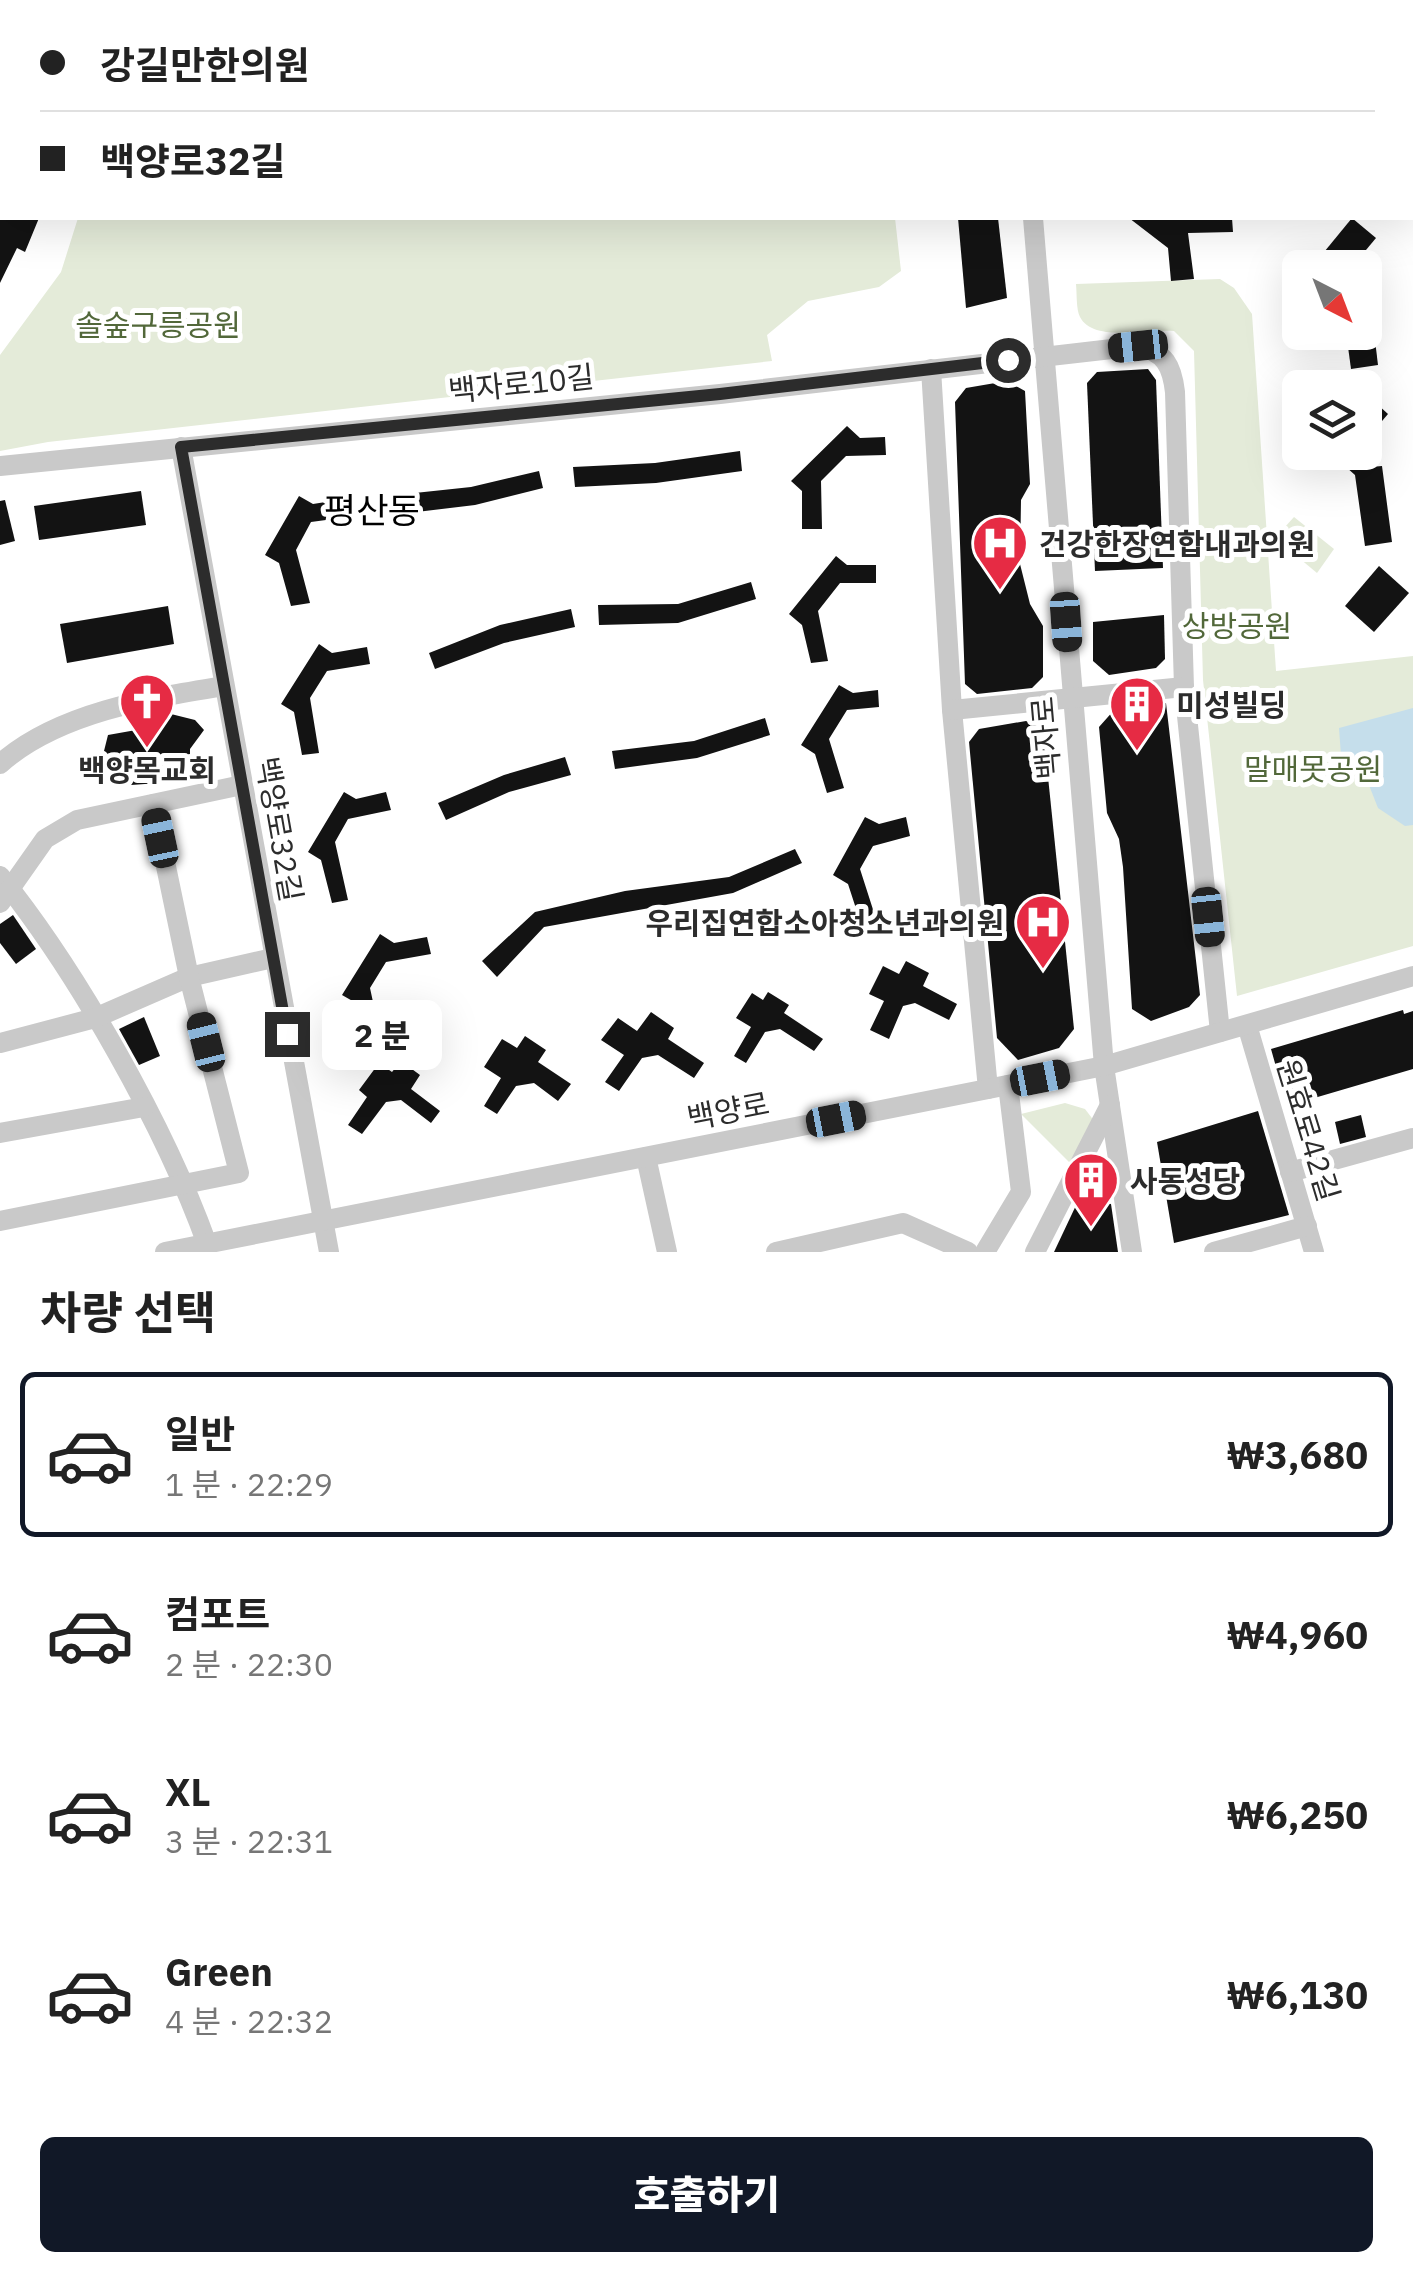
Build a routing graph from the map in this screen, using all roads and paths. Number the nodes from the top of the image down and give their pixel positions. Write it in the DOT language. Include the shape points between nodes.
graph roads {
  1 [pos="1033,220"];
  2 [pos="1046,355"];
  3 [pos="932,369"];
  4 [pos="181,447"];
  5 [pos="0,466"];
  6 [pos="224,686"];
  7 [pos="1184,687"];
  8 [pos="1072,698"];
  9 [pos="952,710"];
  10 [pos="0,764"];
  11 [pos="242,785"];
  12 [pos="153,804"];
  13 [pos="3,889"];
  14 [pos="274,958"];
  15 [pos="1413,976"];
  16 [pos="189,978"];
  17 [pos="95,1018"];
  18 [pos="1247,1024"];
  19 [pos="1220,1032"];
  20 [pos="0,1043"];
  21 [pos="1104,1066"];
  22 [pos="998,1087"];
  23 [pos="1110,1105"];
  24 [pos="144,1107"];
  25 [pos="0,1133"];
  26 [pos="1413,1138"];
  27 [pos="646,1157"];
  28 [pos="1290,1172"];
  29 [pos="184,1182"];
  30 [pos="0,1221"];
  31 [pos="321,1222"];
  32 [pos="1307,1226"];
  33 [pos="207,1244"];
  34 [pos="165,1252"];
  35 [pos="329,1252"];
  36 [pos="667,1252"];
  37 [pos="776,1252"];
  38 [pos="968,1252"];
  39 [pos="986,1252"];
  40 [pos="1035,1252"];
  41 [pos="1132,1252"];
  42 [pos="1214,1252"];
  43 [pos="1314,1252"];
  1 -- 2 [label="street, 백자로"];
  2 -- 3 [label="street, 백자로10길"];
  2 -- 7 [label="street, 백자로10길" via="1138,346 1154,349 1172,370"];
  2 -- 8 [label="street, 백자로"];
  3 -- 4 [label="street, 백자로10길"];
  3 -- 9 [label="street"];
  4 -- 5 [label="street, 백자로10길"];
  4 -- 6 [label="street, 백양로32길"];
  6 -- 10 [label="street" via="83,720 27,740"];
  6 -- 11 [label="street, 백양로32길"];
  7 -- 8 [label="street"];
  7 -- 19 [label="street"];
  8 -- 9 [label="street"];
  8 -- 21 [label="street, 백자로"];
  9 -- 22 [label="street"];
  11 -- 12 [label="street"];
  11 -- 14 [label="street, 백양로32길"];
  12 -- 13 [label="street" via="77,820 45,839"];
  12 -- 16 [label="street"];
  13 -- 17 [label="street"];
  14 -- 16 [label="street"];
  14 -- 31 [label="street, 백양로32길"];
  15 -- 18 [label="street, 백양로"];
  16 -- 17 [label="street"];
  16 -- 29 [label="street" via="239,1173"];
  17 -- 20 [label="street"];
  17 -- 24 [label="street"];
  18 -- 19 [label="street, 백양로"];
  18 -- 28 [label="street, 원효로42길"];
  19 -- 21 [label="street, 백양로"];
  21 -- 22 [label="street, 백양로"];
  21 -- 23 [label="street, 백자로"];
  22 -- 27 [label="street, 백양로"];
  22 -- 39 [label="street" via="1021,1192"];
  23 -- 40 [label="street"];
  23 -- 41 [label="street, 백자로"];
  24 -- 25 [label="street"];
  24 -- 29 [label="street"];
  26 -- 28 [label="street"];
  27 -- 31 [label="street, 백양로"];
  27 -- 36 [label="street"];
  28 -- 32 [label="street, 원효로42길"];
  29 -- 30 [label="street"];
  29 -- 33 [label="street"];
  31 -- 33 [label="street, 백양로"];
  31 -- 35 [label="street, 백양로32길"];
  32 -- 42 [label="street"];
  32 -- 43 [label="street, 원효로42길"];
  33 -- 34 [label="street, 백양로"];
  37 -- 38 [label="street" via="903,1223"];
}
